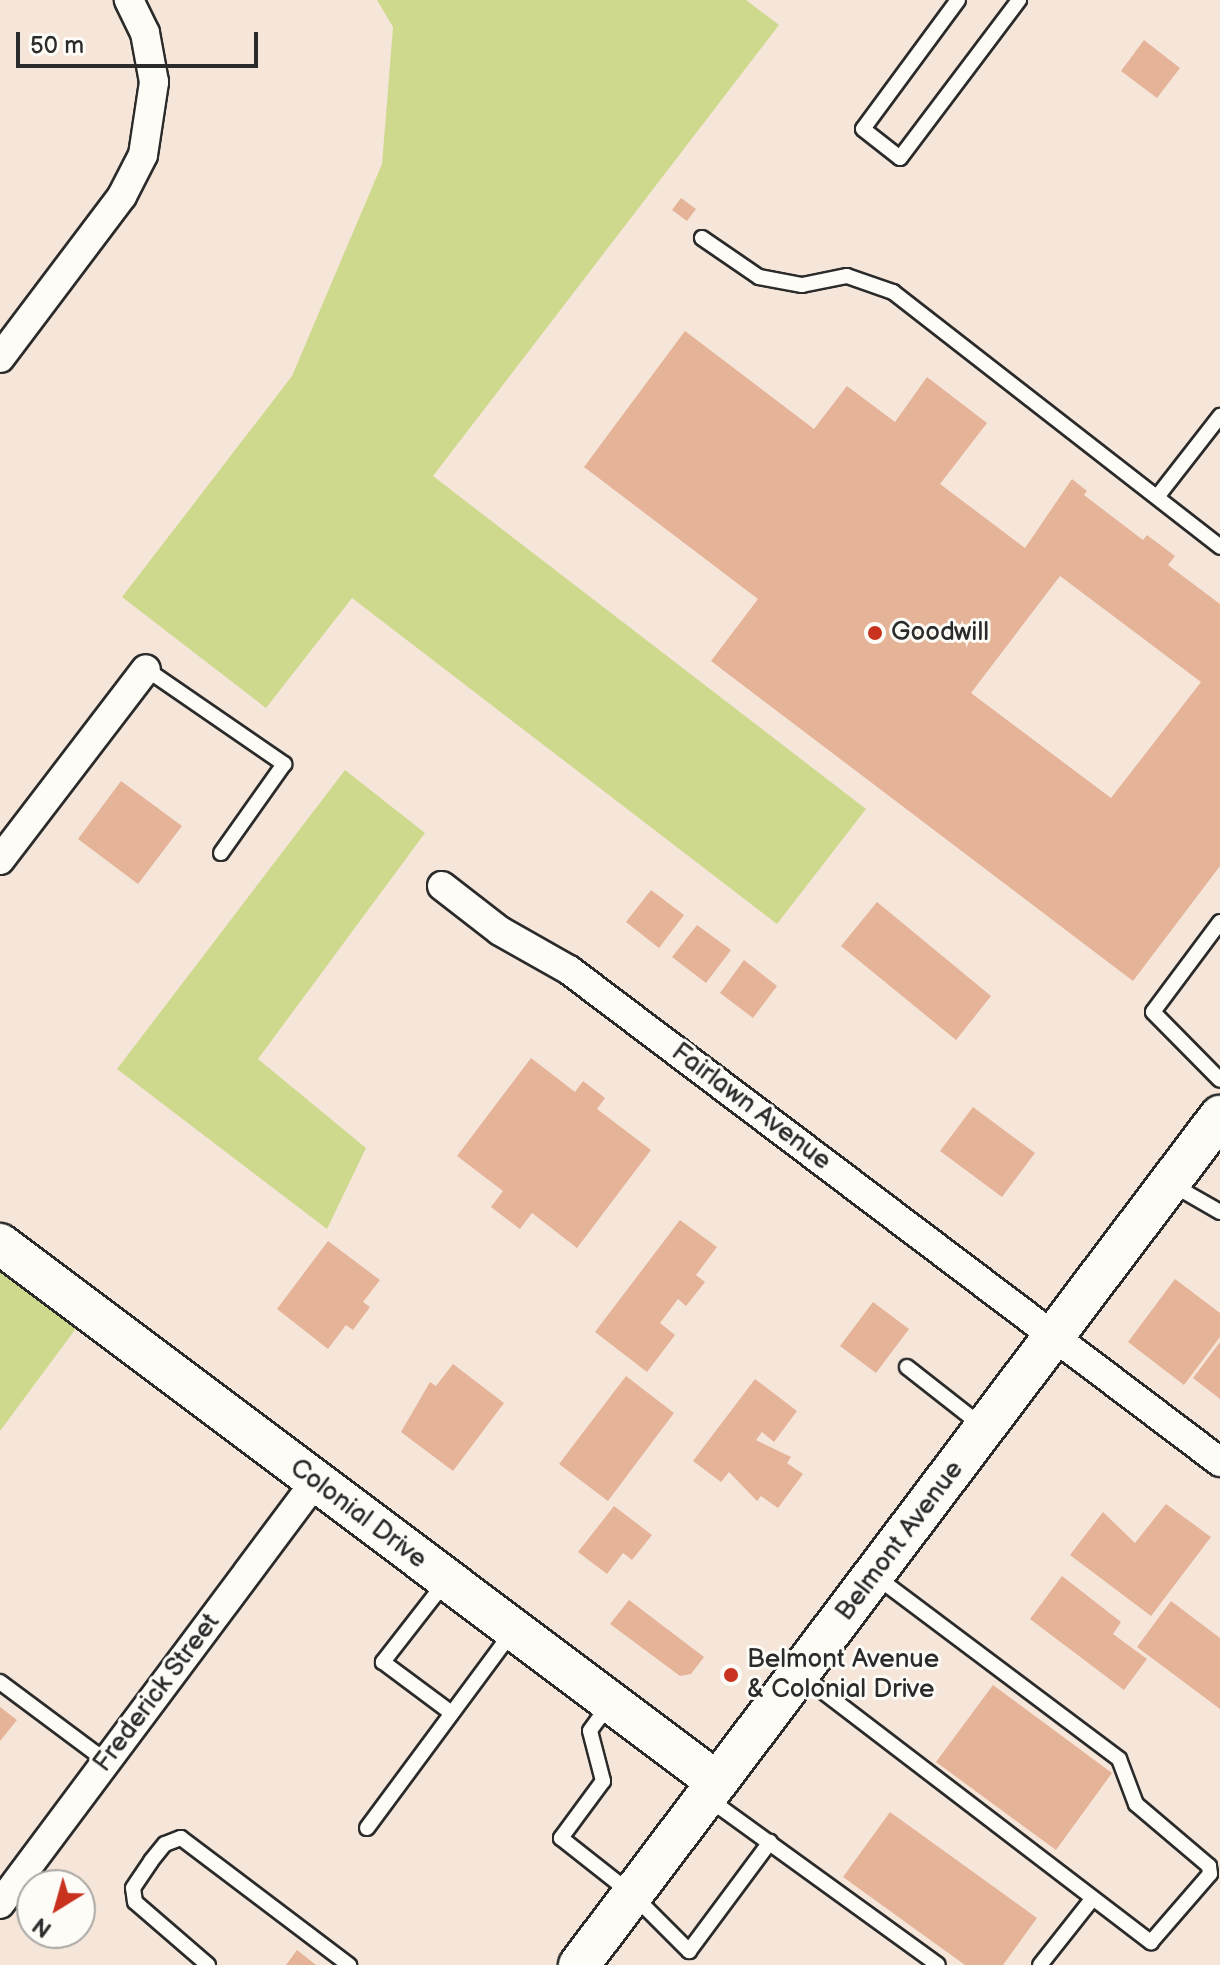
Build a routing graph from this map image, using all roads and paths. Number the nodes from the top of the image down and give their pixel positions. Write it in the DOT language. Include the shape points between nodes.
graph roads {
  1 [pos="129,0"];
  2 [pos="958,0"];
  3 [pos="1019,0"];
  4 [pos="702,238"];
  5 [pos="0,358"];
  6 [pos="1220,416"];
  7 [pos="1157,497"];
  8 [pos="1220,546"];
  9 [pos="146,669"];
  10 [pos="221,853"];
  11 [pos="0,860"];
  12 [pos="442,886"];
  13 [pos="1220,922"];
  14 [pos="1220,1080"];
  15 [pos="1220,1116"];
  16 [pos="1170,1182"];
  17 [pos="1220,1212"];
  18 [pos="0,1244"];
  19 [pos="1054,1336"];
  20 [pos="907,1367"];
  21 [pos="985,1428"];
  22 [pos="1220,1462"];
  23 [pos="315,1482"];
  24 [pos="873,1575"];
  25 [pos="447,1579"];
  26 [pos="515,1629"];
  27 [pos="799,1674"];
  28 [pos="0,1682"];
  29 [pos="612,1701"];
  30 [pos="450,1712"];
  31 [pos="106,1761"];
  32 [pos="712,1790"];
  33 [pos="367,1828"];
  34 [pos="770,1842"];
  35 [pos="632,1894"];
  36 [pos="1093,1898"];
  37 [pos="0,1904"];
  38 [pos="691,1958"];
  39 [pos="208,1965"];
  40 [pos="349,1965"];
  41 [pos="579,1965"];
  42 [pos="938,1965"];
  43 [pos="1040,1965"];
  1 -- 5 [label="street" via="145,33 154,82 143,155 122,196"];
  2 -- 3 [label="lane" via="863,129 900,158"];
  4 -- 7 [label="lane" via="759,277 802,285 847,276 893,292"];
  6 -- 7 [label="lane"];
  7 -- 8 [label="lane"];
  9 -- 10 [label="lane" via="284,764"];
  9 -- 11 [label="street"];
  12 -- 19 [label="street, Fairlawn Avenue" via="510,938 569,970"];
  13 -- 14 [label="lane" via="1153,1012"];
  15 -- 16 [label="main road, Belmont Avenue"];
  16 -- 17 [label="lane"];
  16 -- 19 [label="main road, Belmont Avenue"];
  18 -- 23 [label="main road, Colonial Drive"];
  19 -- 21 [label="main road, Belmont Avenue"];
  19 -- 22 [label="street, Fairlawn Avenue"];
  20 -- 21 [label="lane"];
  21 -- 24 [label="main road, Belmont Avenue"];
  23 -- 25 [label="main road, Colonial Drive"];
  23 -- 31 [label="street, Frederick Street"];
  24 -- 27 [label="main road, Belmont Avenue"];
  24 -- 36 [label="lane" via="1119,1759 1136,1804 1209,1866 1210,1874 1151,1942"];
  25 -- 26 [label="main road, Colonial Drive"];
  25 -- 30 [label="lane" via="383,1662"];
  26 -- 29 [label="main road, Colonial Drive"];
  26 -- 30 [label="lane"];
  27 -- 32 [label="main road, Belmont Avenue"];
  27 -- 36 [label="lane"];
  28 -- 31 [label="lane"];
  29 -- 32 [label="main road, Colonial Drive"];
  29 -- 35 [label="lane" via="590,1731 603,1781 561,1838"];
  30 -- 33 [label="lane"];
  31 -- 37 [label="street, Frederick Street"];
  32 -- 34 [label="lane"];
  32 -- 35 [label="main road, Belmont Avenue"];
  34 -- 38 [label="lane"];
  34 -- 42 [label="lane"];
  35 -- 38 [label="lane"];
  35 -- 41 [label="main road, Belmont Avenue"];
  36 -- 43 [label="lane"];
  39 -- 40 [label="lane" via="135,1902 133,1888 151,1861 165,1844 181,1838"];
}
